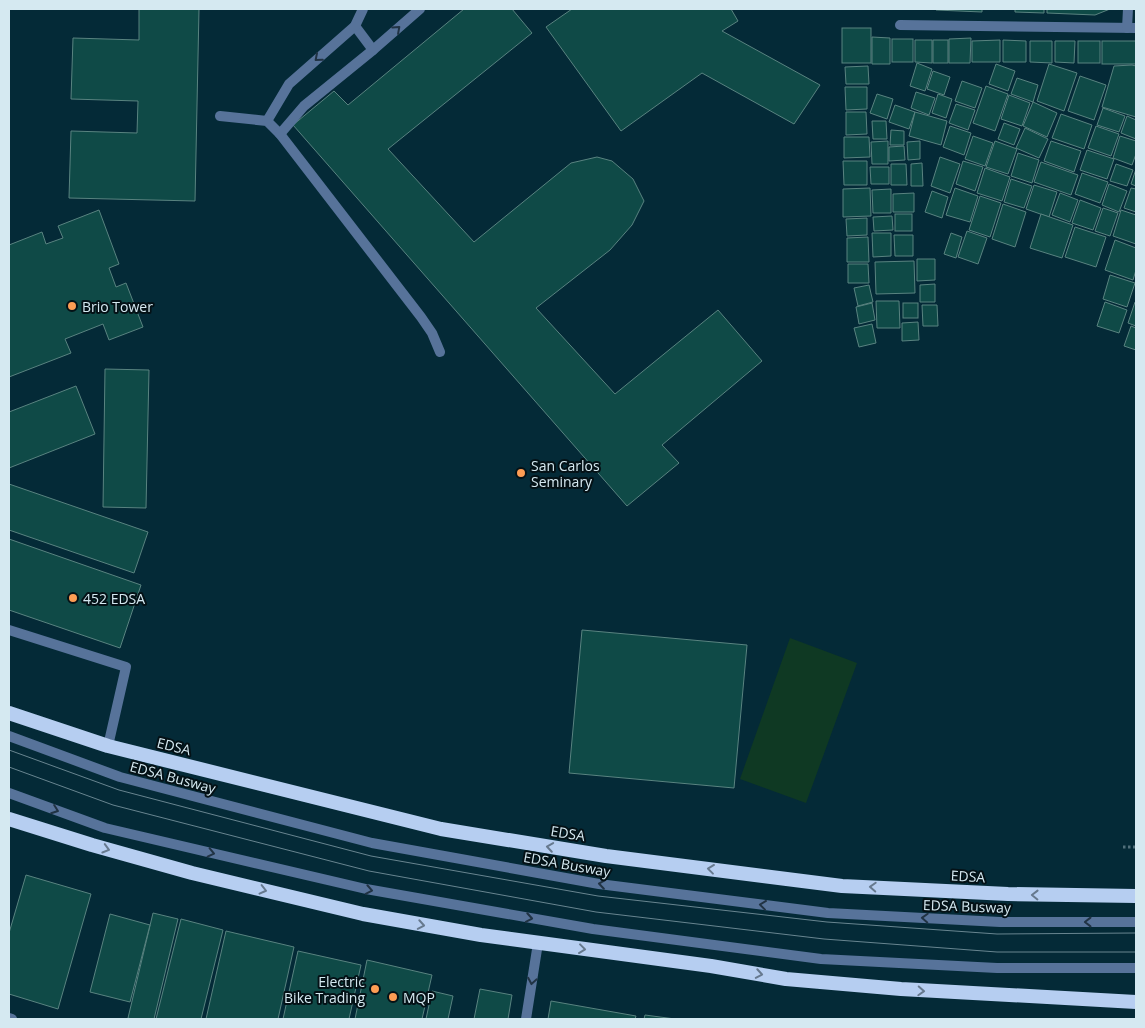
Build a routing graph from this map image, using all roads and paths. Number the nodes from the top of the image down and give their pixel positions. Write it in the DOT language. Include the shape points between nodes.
graph roads {
  1 [pos="364,9"];
  2 [pos="420,9"];
  3 [pos="1128,9"];
  4 [pos="900,25"];
  5 [pos="355,26"];
  6 [pos="1132,28"];
  7 [pos="373,50"];
  8 [pos="220,116"];
  9 [pos="267,121"];
  10 [pos="280,134"];
  11 [pos="440,352"];
  12 [pos="9,630"];
  13 [pos="9,713"];
  14 [pos="9,736"];
  15 [pos="108,746"];
  16 [pos="9,793"];
  17 [pos="9,819"];
  18 [pos="1123,847"];
  19 [pos="1136,847"];
  20 [pos="1136,896"];
  21 [pos="1136,922"];
  22 [pos="538,943"];
  23 [pos="1136,968"];
  24 [pos="1136,1002"];
  25 [pos="526,1019"];
  1 -- 5 [label="street"];
  7 -- 2 [label="street, one-way"];
  3 -- 6 [label="street"];
  4 -- 6 [label="street"];
  5 -- 7 [label="street"];
  5 -- 9 [label="street, one-way" via="289,84"];
  7 -- 10 [label="street" via="304,106"];
  8 -- 9 [label="street"];
  9 -- 10 [label="street"];
  10 -- 11 [label="street" via="421,317 432,332"];
  12 -- 15 [label="street" via="126,668"];
  13 -- 15 [label="highway, EDSA"];
  21 -- 14 [label="street, EDSA Busway, one-way" via="1000,922 828,913 599,884 372,843 120,777"];
  20 -- 15 [label="highway, EDSA, one-way" via="842,886 606,856 442,829"];
  16 -- 23 [label="street, one-way" via="105,828 327,880 593,929 821,959 997,968"];
  17 -- 22 [label="highway, one-way" via="192,873 363,914"];
  18 -- 19 [label="path"];
  22 -- 24 [label="highway, one-way" via="805,981 901,990"];
  22 -- 25 [label="street, one-way"];
}
